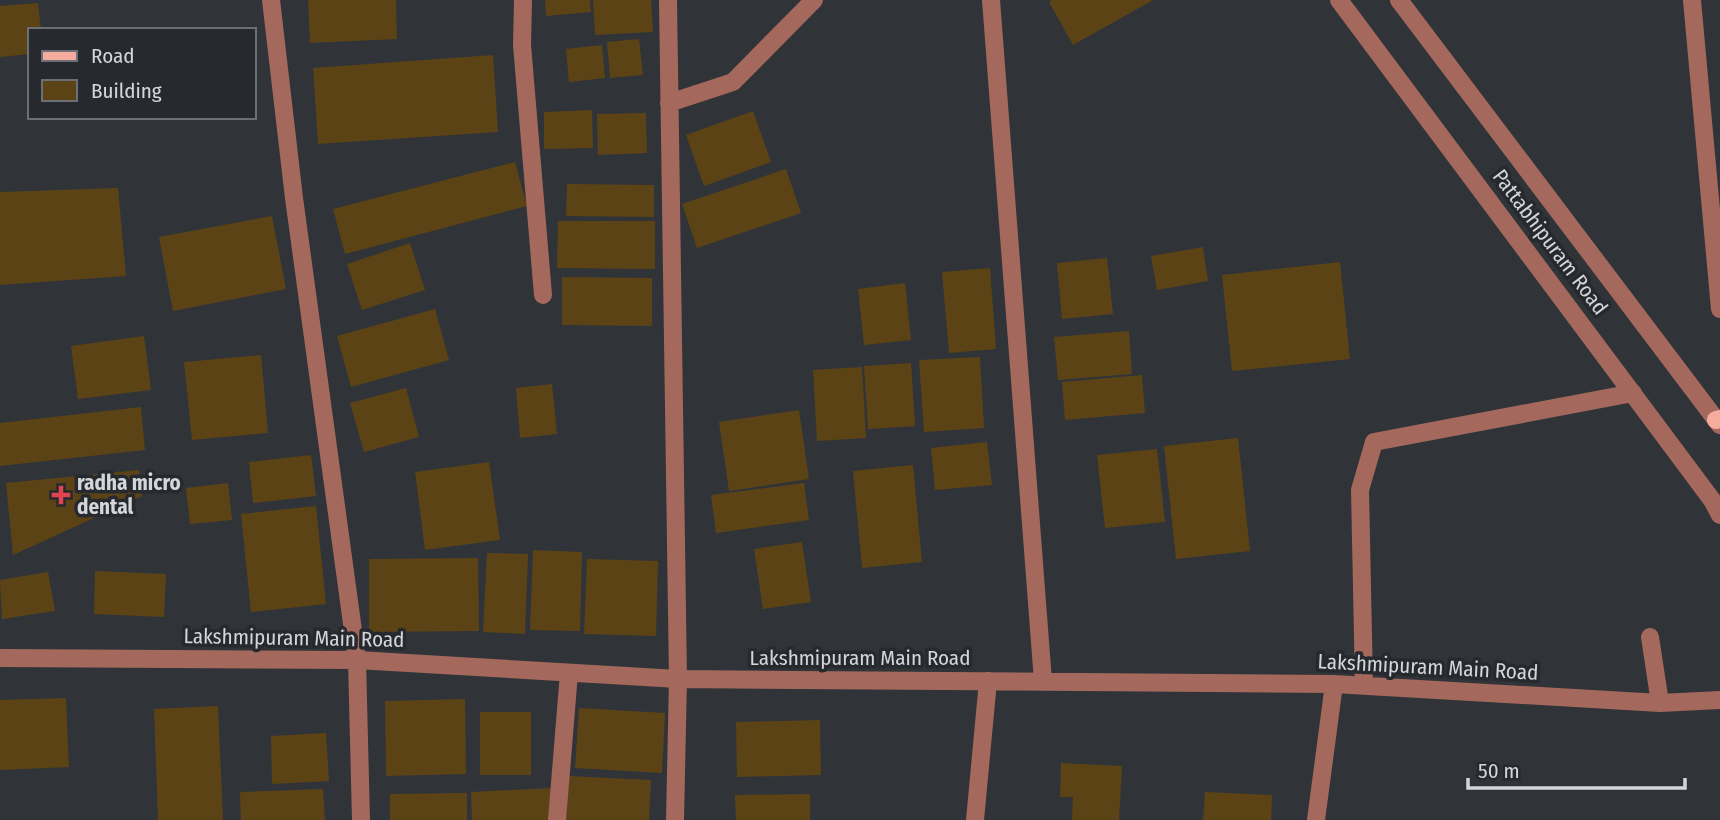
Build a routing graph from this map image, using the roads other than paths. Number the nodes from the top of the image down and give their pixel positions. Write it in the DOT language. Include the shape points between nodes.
graph roads {
  1 [pos="271,0"];
  2 [pos="523,0"];
  3 [pos="668,0"];
  4 [pos="814,0"];
  5 [pos="991,0"];
  6 [pos="1339,0"];
  7 [pos="1692,0"];
  8 [pos="1402,1"];
  9 [pos="669,103"];
  10 [pos="543,295"];
  11 [pos="1720,309"];
  12 [pos="1633,393"];
  13 [pos="1719,421"];
  14 [pos="1720,515"];
  15 [pos="1650,637"];
  16 [pos="0,658"];
  17 [pos="357,660"];
  18 [pos="569,673"];
  19 [pos="678,679"];
  20 [pos="988,681"];
  21 [pos="1043,681"];
  22 [pos="1334,684"];
  23 [pos="1364,685"];
  24 [pos="1720,699"];
  25 [pos="1660,703"];
  26 [pos="361,820"];
  27 [pos="557,820"];
  28 [pos="675,820"];
  29 [pos="975,820"];
  30 [pos="1316,820"];
  1 -- 17 [label="street"];
  2 -- 10 [label="street" via="522,45"];
  3 -- 9 [label="street"];
  4 -- 9 [label="street" via="733,82"];
  5 -- 21 [label="street"];
  6 -- 12 [label="street, Pattabhipuram Road"];
  7 -- 11 [label="street"];
  8 -- 13 [label="street, Pattabhipuram Road"];
  9 -- 19 [label="street"];
  12 -- 14 [label="street, Pattabhipuram Road"];
  12 -- 23 [label="street" via="1374,442 1360,490"];
  15 -- 25 [label="street"];
  16 -- 17 [label="street, Lakshmipuram Main Road"];
  17 -- 18 [label="street, Lakshmipuram Main Road"];
  17 -- 26 [label="street"];
  18 -- 19 [label="street, Lakshmipuram Main Road"];
  18 -- 27 [label="street"];
  19 -- 20 [label="street, Lakshmipuram Main Road"];
  19 -- 28 [label="street"];
  20 -- 21 [label="street, Lakshmipuram Main Road"];
  20 -- 29 [label="street"];
  21 -- 22 [label="street, Lakshmipuram Main Road"];
  22 -- 23 [label="street, Lakshmipuram Main Road"];
  22 -- 30 [label="street"];
  23 -- 25 [label="street, Lakshmipuram Main Road"];
  24 -- 25 [label="street, Lakshmipuram Main Road"];
}
